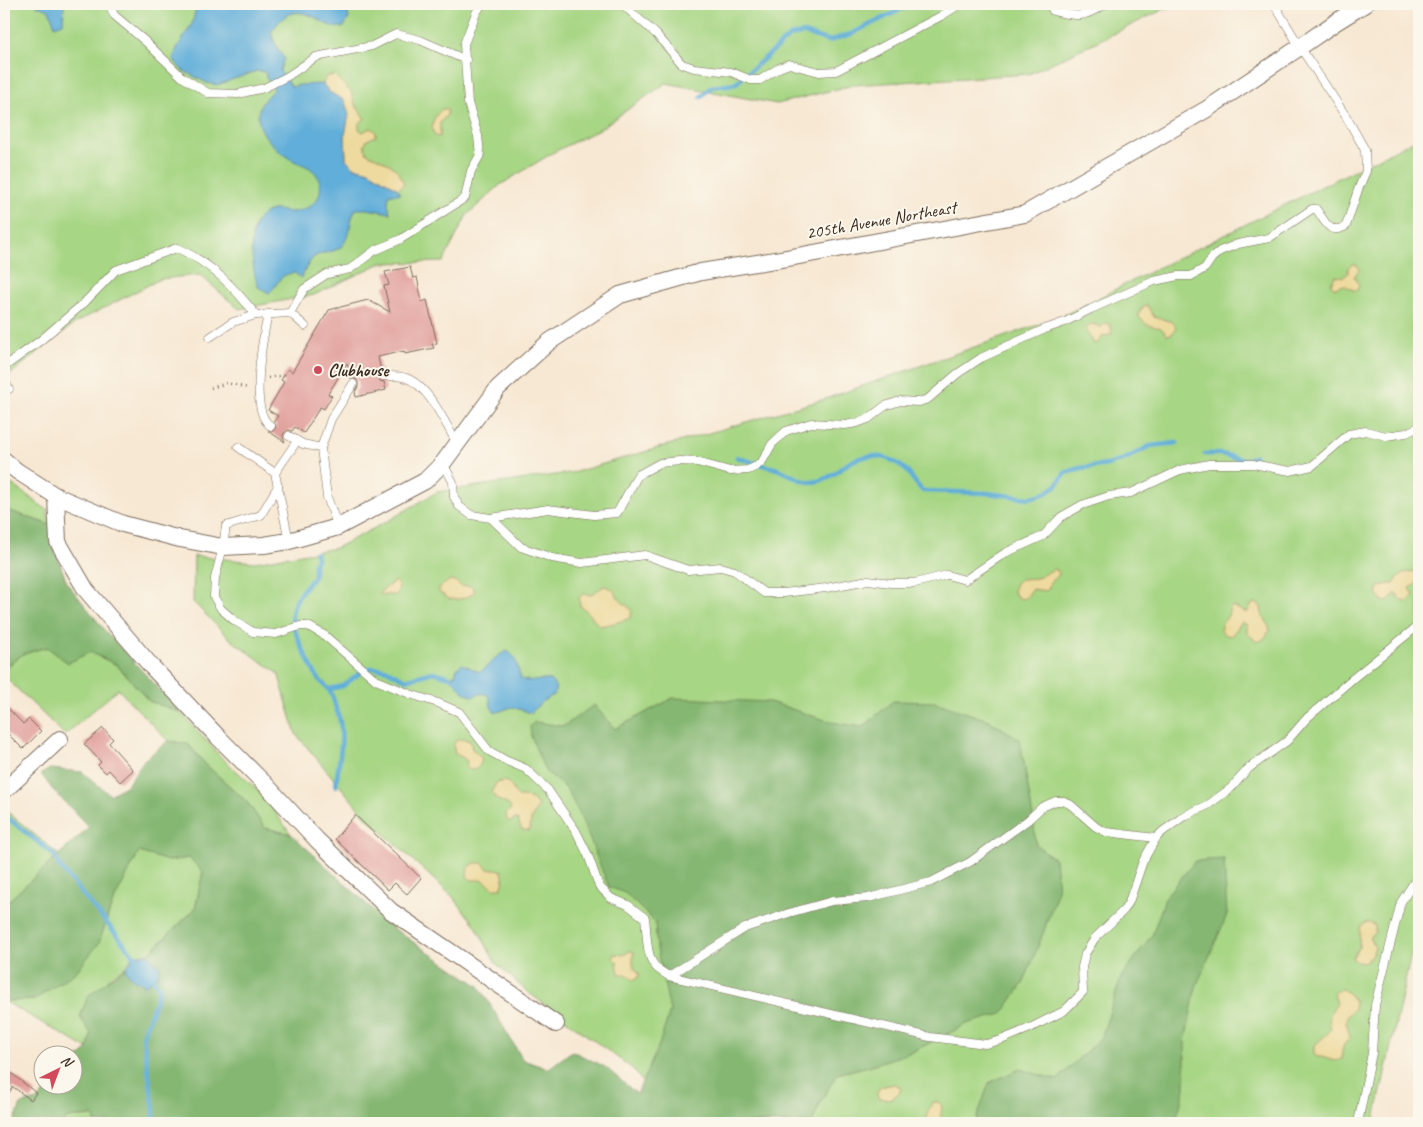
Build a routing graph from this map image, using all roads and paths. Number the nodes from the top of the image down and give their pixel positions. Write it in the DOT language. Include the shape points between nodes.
graph roads {
  1 [pos="109,4"];
  2 [pos="482,4"];
  3 [pos="622,4"];
  4 [pos="960,4"];
  5 [pos="1050,4"];
  6 [pos="1106,4"];
  7 [pos="1274,4"];
  8 [pos="1366,4"];
  9 [pos="1300,48"];
  10 [pos="466,60"];
  11 [pos="290,313"];
  12 [pos="268,314"];
  13 [pos="256,315"];
  14 [pos="305,326"];
  15 [pos="210,337"];
  16 [pos="4,367"];
  17 [pos="284,375"];
  18 [pos="279,376"];
  19 [pos="382,376"];
  20 [pos="4,380"];
  21 [pos="258,384"];
  22 [pos="353,384"];
  23 [pos="211,388"];
  24 [pos="9,389"];
  25 [pos="271,426"];
  26 [pos="1419,426"];
  27 [pos="289,436"];
  28 [pos="297,441"];
  29 [pos="457,444"];
  30 [pos="238,447"];
  31 [pos="320,448"];
  32 [pos="4,460"];
  33 [pos="443,463"];
  34 [pos="275,473"];
  35 [pos="278,486"];
  36 [pos="56,496"];
  37 [pos="491,518"];
  38 [pos="338,527"];
  39 [pos="289,541"];
  40 [pos="223,547"];
  41 [pos="1419,625"];
  42 [pos="60,738"];
  43 [pos="4,791"];
  44 [pos="1156,838"];
  45 [pos="1419,875"];
  46 [pos="668,976"];
  47 [pos="556,1024"];
  48 [pos="1358,1123"];
  1 -- 10 [label="lane" via="114,15 182,77 208,93 238,94 264,88 316,57 372,46 396,34 420,40"];
  2 -- 10 [label="lane" via="464,44"];
  3 -- 4 [label="lane" via="656,34 682,64 760,80 789,64 819,72 836,71"];
  5 -- 6 [label="lane" via="1053,11 1070,16 1085,15"];
  7 -- 9 [label="lane"];
  8 -- 9 [label="street, 205th Avenue Northeast"];
  9 -- 29 [label="street, 205th Avenue Northeast" via="1206,109 1025,214 701,272 620,295 549,342 498,388"];
  9 -- 37 [label="lane" via="1365,150 1366,171 1346,226 1340,230 1332,229 1316,209 1312,209 1269,238 1220,250 1204,268 1191,276 1154,281 981,358 928,399 900,401 885,406 857,423 811,423 786,430 760,463 748,470 730,471 697,462 660,463 638,475 618,514 594,515 548,509"];
  10 -- 11 [label="lane" via="468,103 480,155 471,171 465,198 401,239 374,251 350,269 327,274 304,289"];
  11 -- 12 [label="lane"];
  11 -- 14 [label="lane"];
  12 -- 13 [label="lane"];
  12 -- 21 [label="lane"];
  13 -- 15 [label="lane" via="233,322"];
  13 -- 16 [label="lane" via="234,288 197,257 177,248 116,270 84,303"];
  17 -- 18 [label="path"];
  19 -- 29 [label="lane" via="406,378 418,385 439,412"];
  20 -- 24 [label="lane"];
  21 -- 23 [label="path" via="252,388 227,383"];
  21 -- 25 [label="lane" via="260,411"];
  22 -- 31 [label="lane" via="331,419"];
  26 -- 37 [label="lane" via="1406,433 1386,436 1366,431 1349,434 1312,466 1290,471 1253,464 1209,464 1180,470 1131,493 1082,505 1061,517 1043,536 1005,553 965,580 947,575 915,583 868,580 826,588 764,593 735,570 688,570 644,554 582,562 552,558 521,547"];
  27 -- 28 [label="lane"];
  28 -- 31 [label="lane"];
  28 -- 34 [label="lane"];
  29 -- 33 [label="street, 205th Avenue Northeast"];
  30 -- 34 [label="lane"];
  31 -- 38 [label="lane" via="327,497"];
  32 -- 36 [label="street, 205th Avenue Northeast"];
  33 -- 37 [label="lane" via="453,482 454,497 459,506 471,515"];
  33 -- 38 [label="street, 205th Avenue Northeast" via="425,481"];
  34 -- 35 [label="lane"];
  35 -- 39 [label="lane"];
  35 -- 40 [label="lane" via="261,515 226,526"];
  36 -- 40 [label="street, 205th Avenue Northeast" via="123,524"];
  36 -- 47 [label="street" via="58,542 86,590 218,737 391,911"];
  38 -- 39 [label="street, 205th Avenue Northeast"];
  39 -- 40 [label="street, 205th Avenue Northeast"];
  40 -- 46 [label="lane" via="214,597 221,609 235,621 253,632 276,634 308,626 324,635 376,680 458,712 489,751 526,769 548,790 576,831 599,886 611,898 628,904 644,918 649,957"];
  41 -- 44 [label="lane" via="1350,680 1307,718 1287,741 1249,768 1231,788 1208,805 1184,816"];
  42 -- 43 [label="street"];
  44 -- 46 [label="lane" via="1106,832 1071,805 1056,801 1042,807 970,862 931,882 868,898 832,901 745,928"];
  44 -- 46 [label="lane" via="1143,861 1129,902 1094,938 1085,954 1083,992 1079,997 1064,1011 986,1044 930,1037"];
  45 -- 48 [label="lane" via="1401,902 1375,1005 1372,1053"];
}
